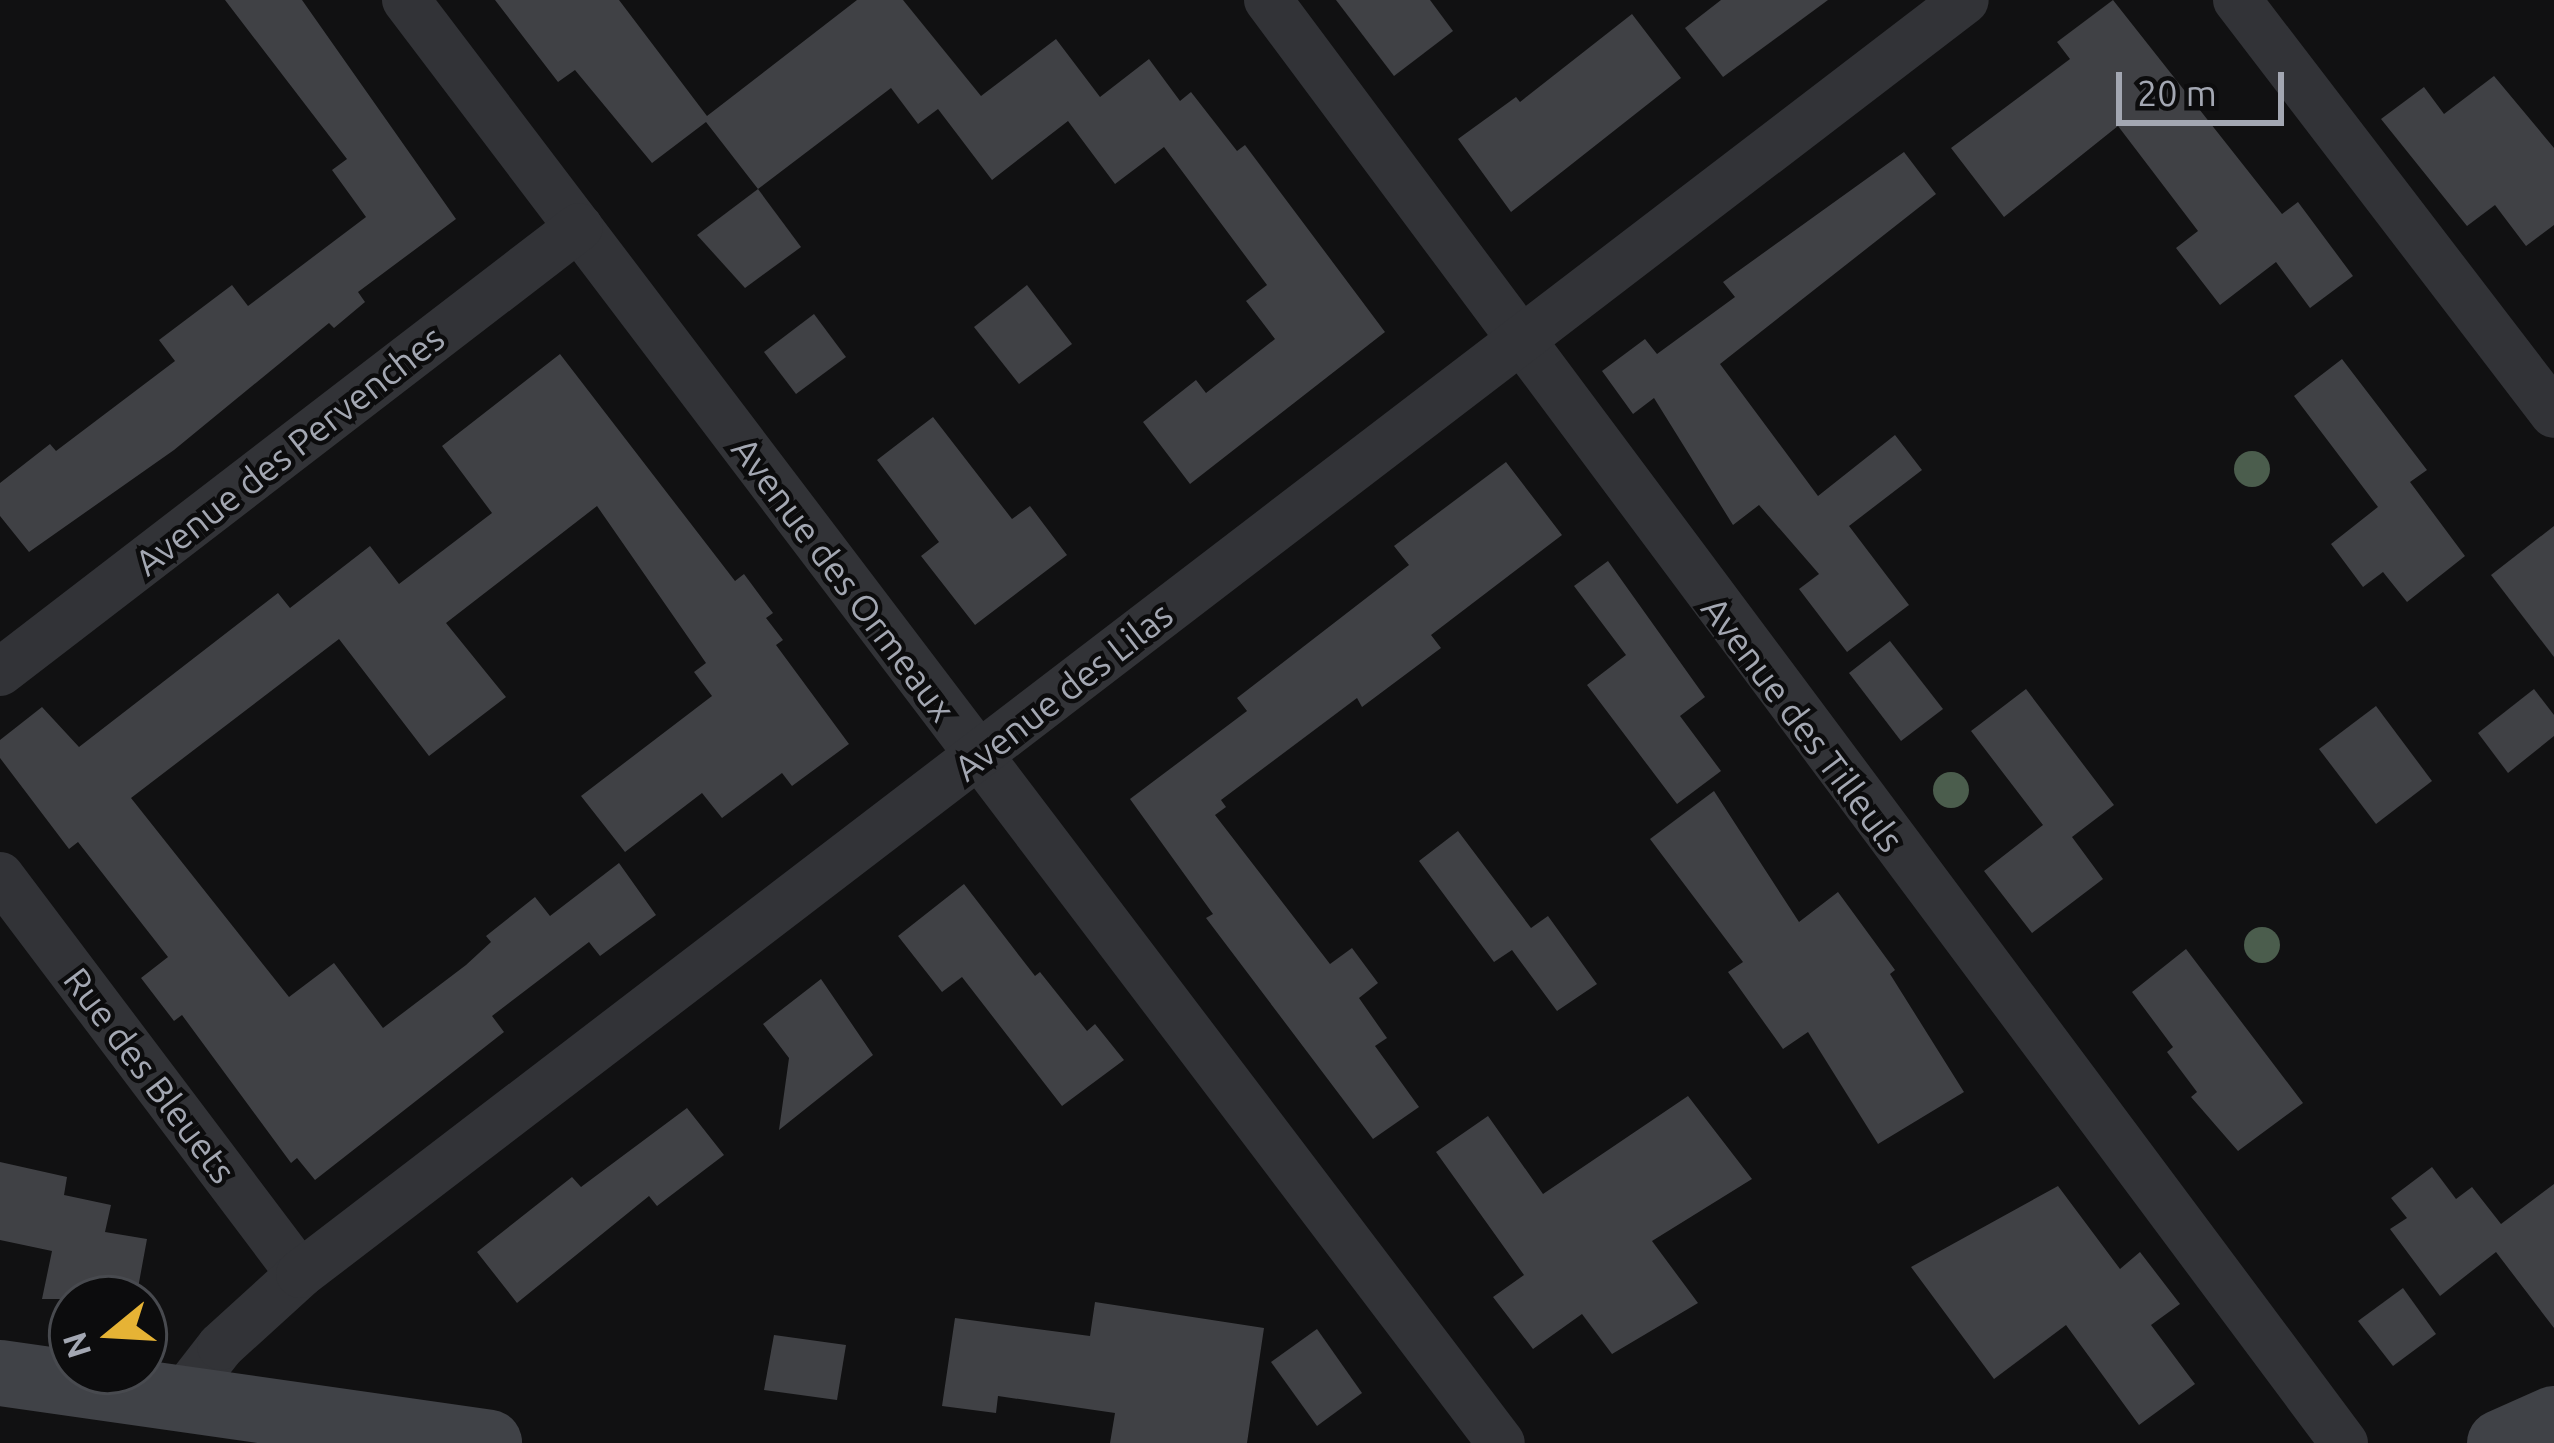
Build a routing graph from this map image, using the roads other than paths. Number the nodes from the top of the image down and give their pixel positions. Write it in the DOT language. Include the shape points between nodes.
graph roads {
  1 [pos="406,0"];
  2 [pos="1268,0"];
  3 [pos="1965,0"];
  4 [pos="2237,0"];
  5 [pos="579,227"];
  6 [pos="1514,340"];
  7 [pos="2554,414"];
  8 [pos="0,672"];
  9 [pos="977,758"];
  10 [pos="0,876"];
  11 [pos="300,1274"];
  12 [pos="0,1373"];
  13 [pos="179,1400"];
  14 [pos="2554,1419"];
  15 [pos="489,1443"];
  16 [pos="1501,1443"];
  17 [pos="2344,1443"];
  18 [pos="2500,1443"];
  1 -- 5 [label="street, Avenue des Ormeaux"];
  2 -- 6 [label="street, Avenue des Tilleuls"];
  3 -- 6 [label="street, Avenue des Lilas"];
  4 -- 7 [label="street"];
  5 -- 8 [label="street, Avenue des Pervenches"];
  5 -- 9 [label="street, Avenue des Ormeaux"];
  6 -- 9 [label="street, Avenue des Lilas"];
  6 -- 17 [label="street, Avenue des Tilleuls"];
  9 -- 11 [label="street, Avenue des Lilas"];
  9 -- 16 [label="street, Avenue des Ormeaux"];
  10 -- 11 [label="street, Rue des Bleuets"];
  11 -- 13 [label="street, Avenue des Lilas" via="221,1346"];
  12 -- 13 [label="main road"];
  13 -- 15 [label="main road"];
  14 -- 18 [label="main road"];
}
